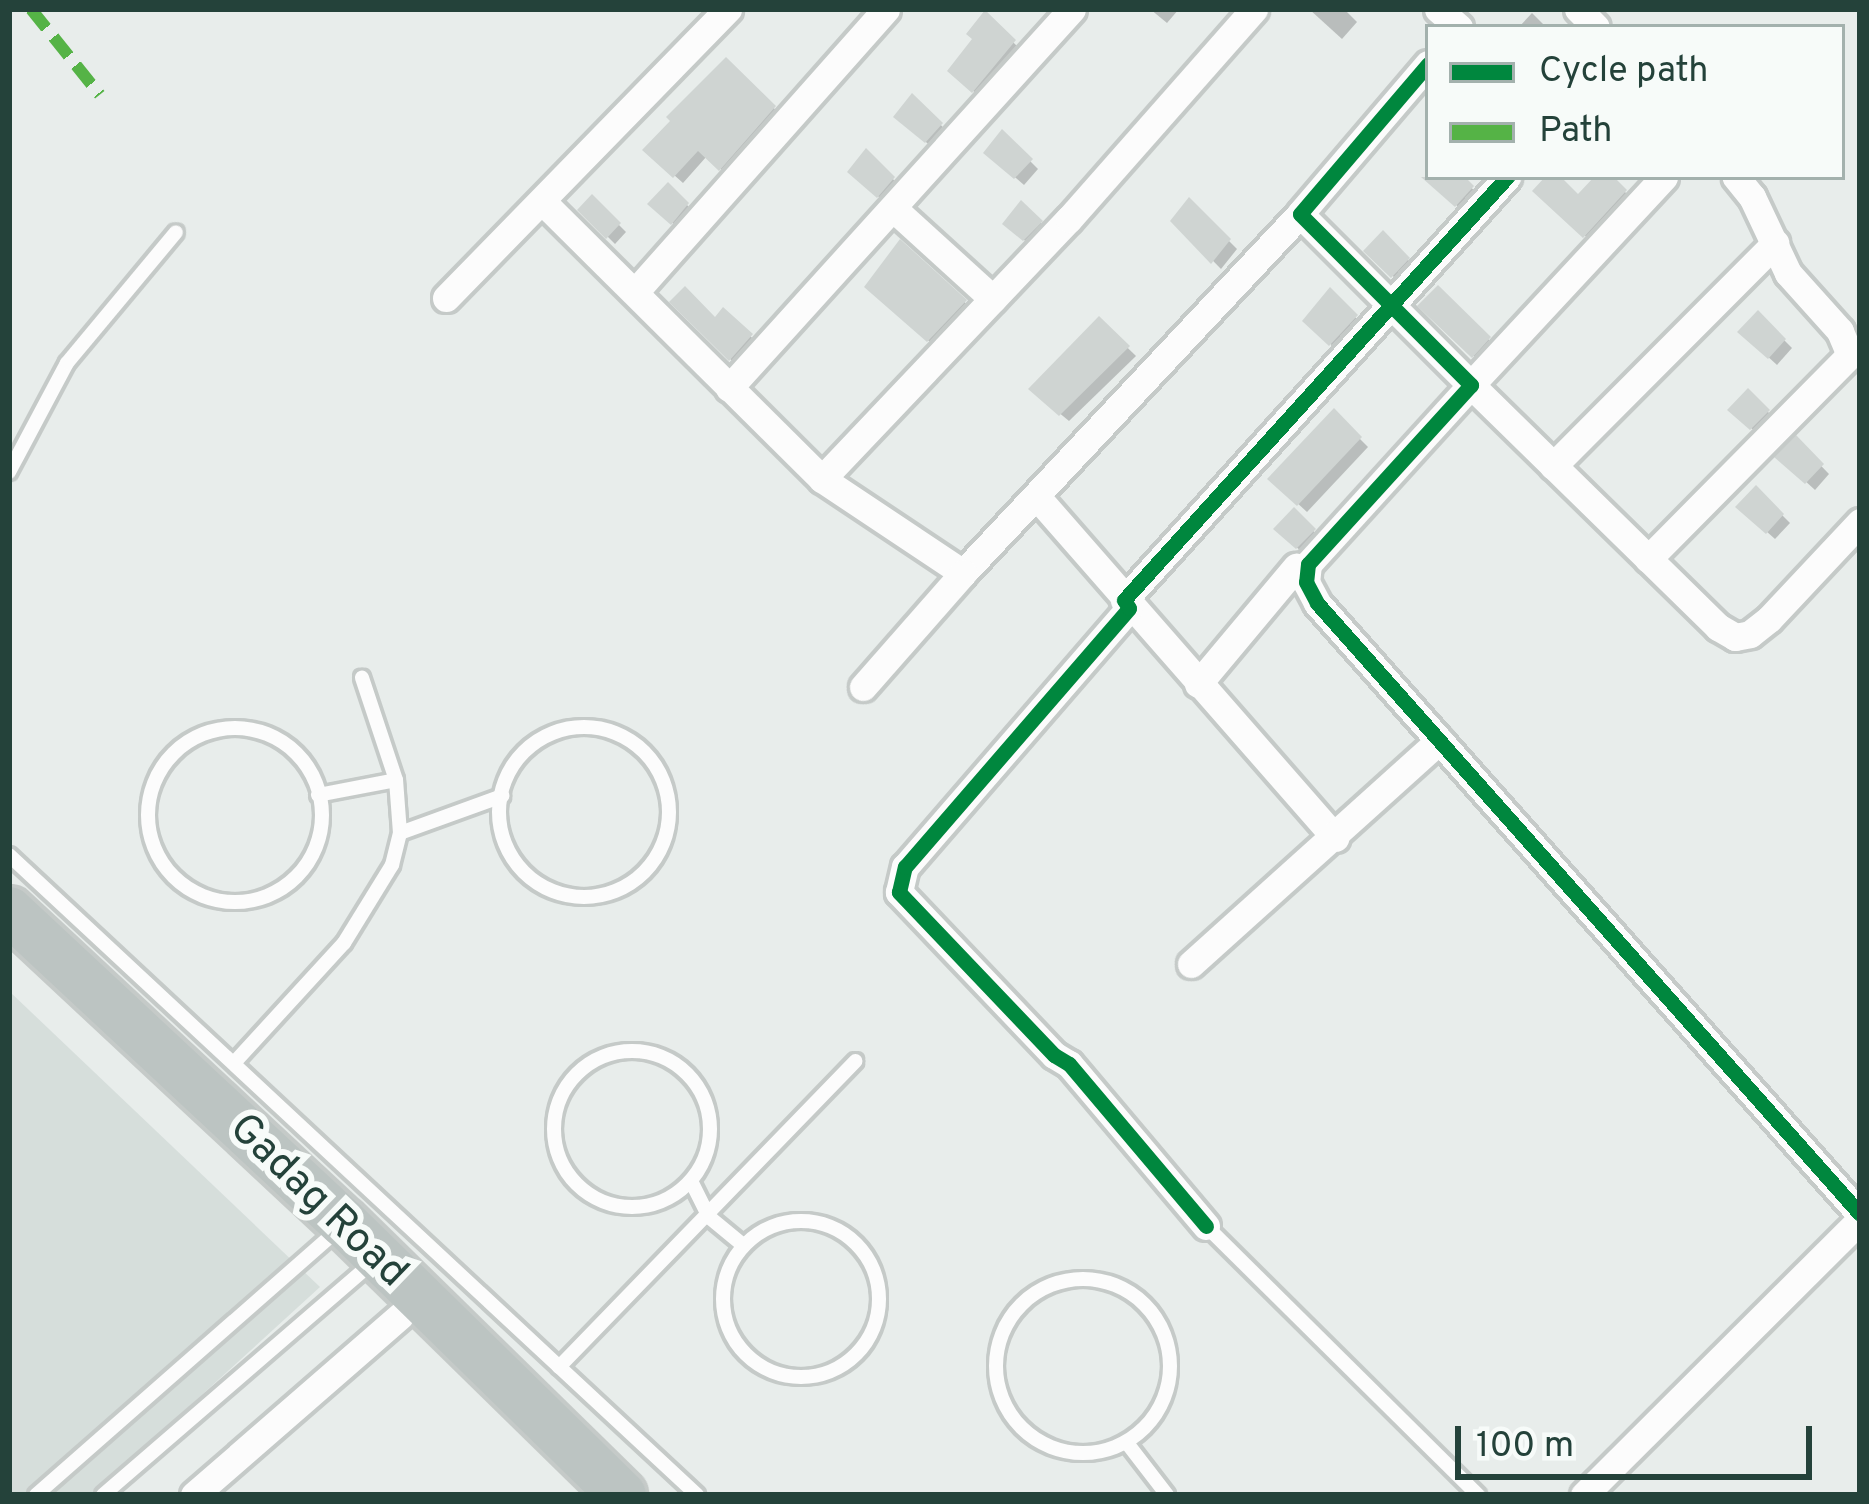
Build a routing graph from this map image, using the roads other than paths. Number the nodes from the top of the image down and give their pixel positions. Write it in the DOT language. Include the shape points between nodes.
graph roads {
  1 [pos="728,9"];
  2 [pos="885,9"];
  3 [pos="1072,9"];
  4 [pos="1254,9"];
  5 [pos="1425,68"];
  6 [pos="1505,180"];
  7 [pos="1661,180"];
  8 [pos="1738,180"];
  9 [pos="544,203"];
  10 [pos="893,208"];
  11 [pos="1300,214"];
  12 [pos="176,232"];
  13 [pos="1775,242"];
  14 [pos="635,292"];
  15 [pos="446,298"];
  16 [pos="993,299"];
  17 [pos="1391,305"];
  18 [pos="1471,385"];
  19 [pos="729,388"];
  20 [pos="1553,466"];
  21 [pos="9,472"];
  22 [pos="822,479"];
  23 [pos="1036,497"];
  24 [pos="1860,522"];
  25 [pos="1648,559"];
  26 [pos="1296,567"];
  27 [pos="963,573"];
  28 [pos="1124,600"];
  29 [pos="362,679"];
  30 [pos="1198,684"];
  31 [pos="863,687"];
  32 [pos="1439,741"];
  33 [pos="396,780"];
  34 [pos="318,795"];
  35 [pos="502,796"];
  36 [pos="400,833"];
  37 [pos="1335,838"];
  38 [pos="9,855"];
  39 [pos="9,911"];
  40 [pos="9,945"];
  41 [pos="1190,964"];
  42 [pos="856,1060"];
  43 [pos="234,1063"];
  44 [pos="692,1181"];
  45 [pos="710,1217"];
  46 [pos="1860,1217"];
  47 [pos="1206,1226"];
  48 [pos="743,1245"];
  49 [pos="351,1250"];
  50 [pos="400,1316"];
  51 [pos="559,1366"];
  52 [pos="1127,1443"];
  53 [pos="1162,1493"];
  54 [pos="36,1495"];
  55 [pos="103,1495"];
  56 [pos="194,1495"];
  57 [pos="586,1495"];
  58 [pos="622,1495"];
  59 [pos="697,1495"];
  60 [pos="1478,1495"];
  61 [pos="1585,1495"];
  1 -- 9 [label="street"];
  2 -- 14 [label="street"];
  3 -- 10 [label="street"];
  4 -- 16 [label="street"];
  5 -- 11 [label="street"];
  6 -- 17 [label="street"];
  7 -- 18 [label="street"];
  8 -- 13 [label="street"];
  9 -- 14 [label="street"];
  9 -- 15 [label="street"];
  10 -- 16 [label="street"];
  10 -- 19 [label="street"];
  11 -- 17 [label="street"];
  11 -- 23 [label="street"];
  12 -- 21 [label="lane" via="67,363"];
  13 -- 20 [label="street"];
  13 -- 25 [label="street" via="1788,273 1848,342 1850,356"];
  14 -- 19 [label="street"];
  16 -- 22 [label="street"];
  17 -- 18 [label="street"];
  17 -- 28 [label="street"];
  18 -- 20 [label="street"];
  18 -- 32 [label="street" via="1308,564 1306,582"];
  19 -- 22 [label="street"];
  20 -- 25 [label="street"];
  22 -- 27 [label="street"];
  23 -- 27 [label="street"];
  23 -- 28 [label="street"];
  24 -- 25 [label="street" via="1769,619 1735,637"];
  26 -- 30 [label="street"];
  27 -- 31 [label="street"];
  28 -- 30 [label="street"];
  28 -- 47 [label="street" via="1129,608 905,867 899,892 1070,1064"];
  29 -- 33 [label="lane"];
  30 -- 37 [label="street"];
  32 -- 37 [label="street"];
  32 -- 46 [label="street"];
  33 -- 34 [label="lane"];
  33 -- 36 [label="lane"];
  34 -- 34 [label="lane" via="317,847 301,873 251,902 207,899 180,884 149,832 154,781 170,756 210,731 240,728 279,740 302,759"];
  35 -- 35 [label="lane" via="532,743 589,727 627,738 650,758 670,814 664,844 628,886 600,897 557,894 511,857 500,829"];
  35 -- 36 [label="lane"];
  36 -- 43 [label="lane" via="392,866 344,943"];
  37 -- 41 [label="street"];
  38 -- 43 [label="lane"];
  39 -- 49 [label="highway, Gadag Road"];
  40 -- 49 [label="highway, Gadag Road"];
  42 -- 45 [label="lane"];
  43 -- 51 [label="lane"];
  44 -- 44 [label="lane" via="646,1206 607,1203 583,1190 565,1170 553,1125 574,1075 609,1053 636,1050 693,1078 711,1130"];
  44 -- 45 [label="lane"];
  45 -- 48 [label="lane"];
  45 -- 51 [label="lane"];
  46 -- 61 [label="street"];
  47 -- 60 [label="lane"];
  48 -- 48 [label="lane" via="778,1223 805,1220 861,1249 879,1301 860,1351 815,1376 775,1373 752,1360 723,1314 728,1269"];
  49 -- 50 [label="highway, Gadag Road"];
  49 -- 54 [label="lane"];
  49 -- 55 [label="lane"];
  49 -- 58 [label="highway, Gadag Road"];
  50 -- 56 [label="street"];
  50 -- 57 [label="highway, Gadag Road"];
  51 -- 59 [label="lane"];
  52 -- 52 [label="lane" via="1099,1454 1054,1450 1007,1412 995,1362 1001,1332 1030,1295 1088,1278 1127,1290 1150,1310 1171,1368 1150,1425"];
  52 -- 53 [label="lane"];
}
